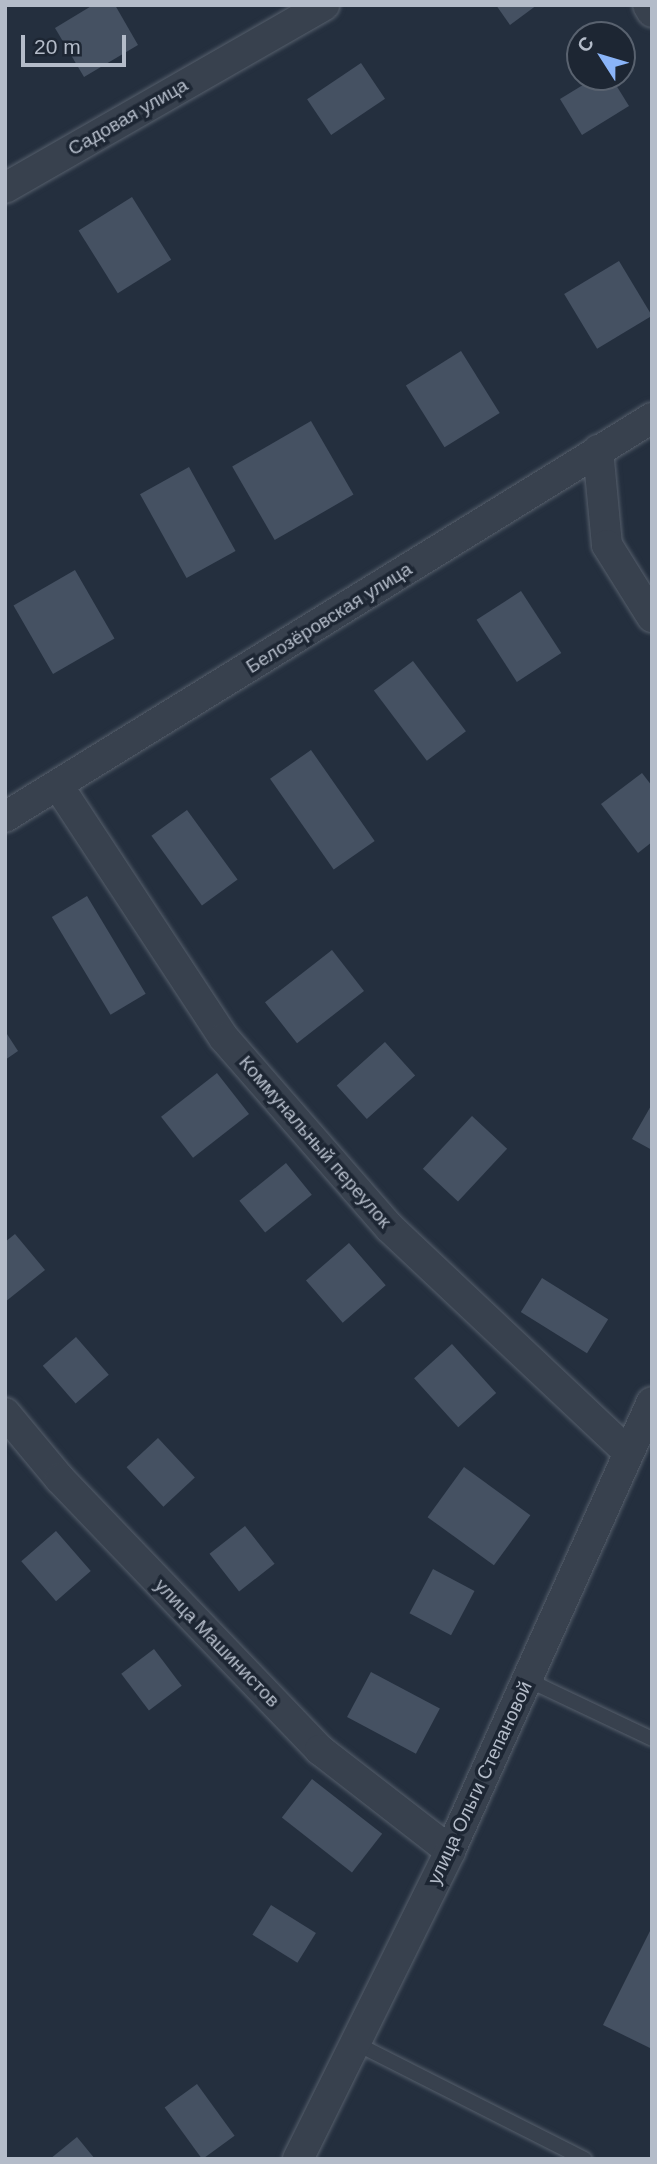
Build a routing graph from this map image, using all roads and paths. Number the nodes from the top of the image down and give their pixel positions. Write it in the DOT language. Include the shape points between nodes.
graph roads {
  1 [pos="324,5"];
  2 [pos="648,5"];
  3 [pos="652,12"];
  4 [pos="5,188"];
  5 [pos="652,418"];
  6 [pos="598,450"];
  7 [pos="652,617"];
  8 [pos="59,787"];
  9 [pos="5,817"];
  10 [pos="652,1402"];
  11 [pos="5,1413"];
  12 [pos="627,1451"];
  13 [pos="528,1680"];
  14 [pos="652,1739"];
  15 [pos="450,1851"];
  16 [pos="357,2044"];
  17 [pos="298,2159"];
  18 [pos="585,2159"];
  1 -- 4 [label="street, Садовая улица"];
  2 -- 3 [label="street"];
  5 -- 6 [label="street, Белозёровская улица"];
  6 -- 7 [label="street" via="607,545"];
  6 -- 8 [label="street, Белозёровская улица"];
  8 -- 9 [label="street, Белозёровская улица"];
  8 -- 12 [label="street, Коммунальный переулок" via="224,1038 390,1228"];
  10 -- 12 [label="street, улица Ольги Степановой"];
  11 -- 15 [label="street, улица Машинистов" via="60,1479 320,1750"];
  12 -- 13 [label="street, улица Ольги Степановой"];
  13 -- 14 [label="lane"];
  13 -- 15 [label="street, улица Ольги Степановой"];
  15 -- 16 [label="street, улица Ольги Степановой"];
  16 -- 17 [label="street, улица Ольги Степановой"];
  16 -- 18 [label="lane"];
}
